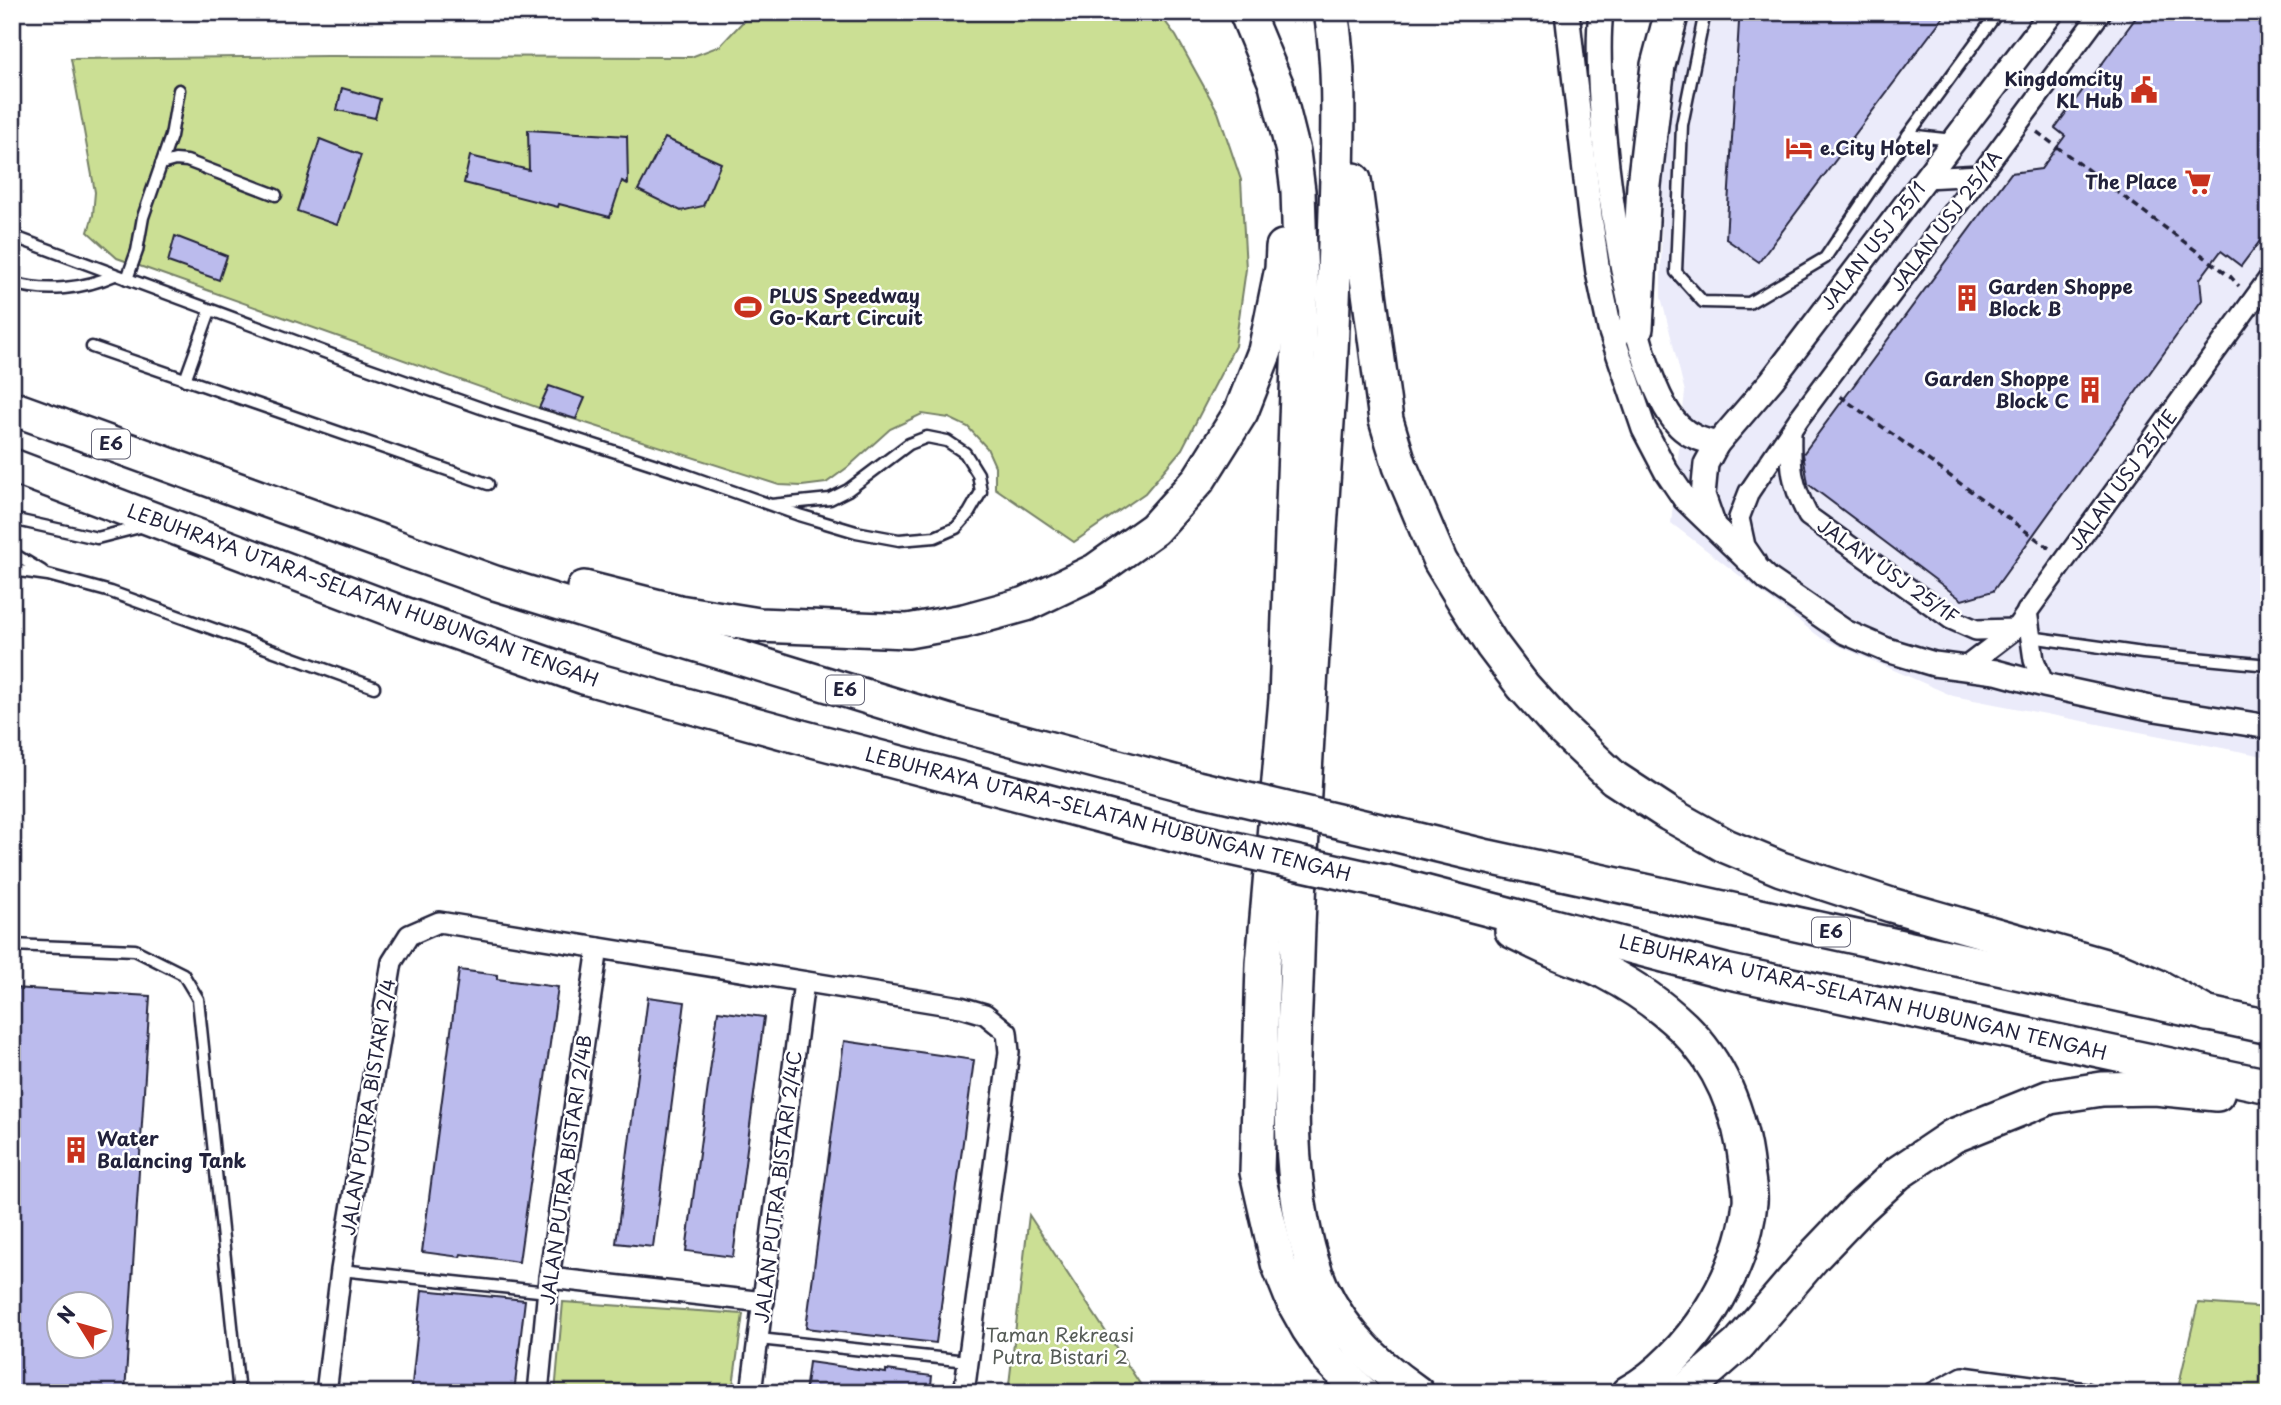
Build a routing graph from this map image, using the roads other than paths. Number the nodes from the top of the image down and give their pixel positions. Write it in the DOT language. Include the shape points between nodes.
graph roads {
  1 [pos="1246,12"];
  2 [pos="1331,12"];
  3 [pos="1567,12"];
  4 [pos="1601,12"];
  5 [pos="1672,12"];
  6 [pos="1705,12"];
  7 [pos="1998,12"];
  8 [pos="2052,12"];
  9 [pos="2101,12"];
  10 [pos="178,90"];
  11 [pos="1338,109"];
  12 [pos="1908,135"];
  13 [pos="1954,141"];
  14 [pos="1293,152"];
  15 [pos="161,164"];
  16 [pos="1980,175"];
  17 [pos="1925,178"];
  18 [pos="276,195"];
  19 [pos="12,236"];
  20 [pos="115,275"];
  21 [pos="2269,278"];
  22 [pos="127,279"];
  23 [pos="12,283"];
  24 [pos="210,310"];
  25 [pos="1636,328"];
  26 [pos="92,347"];
  27 [pos="185,380"];
  28 [pos="12,408"];
  29 [pos="1791,430"];
  30 [pos="1717,444"];
  31 [pos="12,466"];
  32 [pos="488,484"];
  33 [pos="771,505"];
  34 [pos="12,519"];
  35 [pos="162,522"];
  36 [pos="1714,527"];
  37 [pos="12,553"];
  38 [pos="12,570"];
  39 [pos="48,575"];
  40 [pos="1768,579"];
  41 [pos="495,583"];
  42 [pos="2023,633"];
  43 [pos="2269,665"];
  44 [pos="1964,668"];
  45 [pos="2043,685"];
  46 [pos="374,687"];
  47 [pos="2269,720"];
  48 [pos="2241,723"];
  49 [pos="2269,727"];
  50 [pos="1453,901"];
  51 [pos="12,945"];
  52 [pos="598,948"];
  53 [pos="804,982"];
  54 [pos="2207,1014"];
  55 [pos="2269,1027"];
  56 [pos="2269,1086"];
  57 [pos="2269,1094"];
  58 [pos="341,1270"];
  59 [pos="548,1285"];
  60 [pos="764,1302"];
  61 [pos="759,1339"];
  62 [pos="967,1361"];
  63 [pos="2046,1390"];
  64 [pos="239,1393"];
  65 [pos="326,1393"];
  66 [pos="537,1393"];
  67 [pos="751,1393"];
  68 [pos="964,1393"];
  69 [pos="1362,1393"];
  70 [pos="1417,1393"];
  71 [pos="1628,1393"];
  72 [pos="1684,1393"];
  73 [pos="1933,1393"];
  74 [pos="2086,1393"];
  1 -- 14 [label="highway" via="1276,84"];
  2 -- 11 [label="highway"];
  3 -- 36 [label="street" via="1590,216 1611,330 1649,439 1685,499"];
  4 -- 25 [label="street" via="1600,85 1611,187"];
  5 -- 25 [label="highway" via="1656,79"];
  6 -- 12 [label="lane" via="1682,125 1676,272 1703,302 1749,303 1825,258"];
  7 -- 12 [label="lane"];
  8 -- 13 [label="street, JALAN USJ 25/1"];
  9 -- 16 [label="street, JALAN USJ 25/1A"];
  10 -- 15 [label="lane" via="176,115"];
  11 -- 54 [label="highway" via="1348,142 1386,420 1400,466 1440,561 1466,604 1523,686 1559,726 1614,778 1726,846 1891,905 2119,970"];
  11 -- 70 [label="highway" via="1334,301 1298,936 1294,1169 1302,1224 1325,1297 1346,1330"];
  12 -- 13 [label="lane"];
  13 -- 17 [label="street, JALAN USJ 25/1"];
  14 -- 41 [label="highway" via="1285,175 1282,268 1265,351 1241,412 1199,479 1154,529 1095,571 1026,604 908,631 759,625 679,612 566,584"];
  14 -- 69 [label="highway" via="1301,283 1286,699 1263,964 1257,1172 1278,1263 1294,1303 1329,1359"];
  15 -- 18 [label="lane" via="187,161"];
  15 -- 22 [label="lane"];
  16 -- 17 [label="street"];
  16 -- 29 [label="street, JALAN USJ 25/1A"];
  17 -- 30 [label="street, JALAN USJ 25/1" via="1772,380"];
  19 -- 20 [label="lane"];
  20 -- 22 [label="lane"];
  20 -- 23 [label="lane" via="78,288"];
  21 -- 42 [label="street, JALAN USJ 25/1E" via="2027,611"];
  22 -- 24 [label="lane"];
  24 -- 27 [label="lane"];
  24 -- 33 [label="lane"];
  25 -- 30 [label="street" via="1650,376 1673,418 1696,438"];
  26 -- 27 [label="lane"];
  27 -- 32 [label="lane"];
  28 -- 41 [label="highway, E6"];
  29 -- 40 [label="street, JALAN USJ 25/1A" via="1749,492 1739,518 1745,546"];
  29 -- 42 [label="street, JALAN USJ 25/1F" via="1795,492 1808,516 1951,619 1976,630"];
  30 -- 36 [label="street, JALAN USJ 25/1" via="1706,464 1703,495"];
  31 -- 35 [label="highway, LEBUHRAYA UTARA–SELATAN HUBUNGAN TENGAH"];
  33 -- 33 [label="lane" via="830,499 909,444 927,437 947,441 965,453 978,474 981,492 956,528 936,537 899,540 856,532"];
  34 -- 35 [label="lane" via="97,538"];
  35 -- 50 [label="highway, LEBUHRAYA UTARA–SELATAN HUBUNGAN TENGAH, bridge" via="584,677 1194,840"];
  36 -- 40 [label="street"];
  37 -- 39 [label="lane"];
  38 -- 39 [label="lane"];
  39 -- 46 [label="lane" via="111,592"];
  40 -- 44 [label="street" via="1845,632 1887,650"];
  41 -- 54 [label="highway, E6, bridge" via="956,724 1197,788 1484,856"];
  42 -- 43 [label="lane" via="2143,653"];
  42 -- 44 [label="street, JALAN USJ 25/1E"];
  42 -- 45 [label="street"];
  44 -- 45 [label="street"];
  45 -- 48 [label="street"];
  47 -- 48 [label="street"];
  48 -- 49 [label="street"];
  50 -- 56 [label="highway, LEBUHRAYA UTARA–SELATAN HUBUNGAN TENGAH" via="1726,971"];
  50 -- 71 [label="highway" via="1604,971 1638,992 1683,1027 1712,1061 1733,1100 1744,1144 1750,1201 1738,1254 1717,1303 1683,1349 1648,1382"];
  51 -- 64 [label="lane" via="135,950 183,974 198,999"];
  52 -- 53 [label="street, JALAN PUTRA BISTARI 2/4"];
  52 -- 58 [label="street, JALAN PUTRA BISTARI 2/4" via="439,922 419,929 401,945 387,981"];
  52 -- 59 [label="street, JALAN PUTRA BISTARI 2/4B"];
  53 -- 60 [label="street, JALAN PUTRA BISTARI 2/4C"];
  53 -- 62 [label="street, JALAN PUTRA BISTARI 2/4" via="961,1007 985,1014 1007,1032 1009,1052"];
  54 -- 55 [label="highway, E6"];
  57 -- 72 [label="highway" via="2155,1087 2102,1089 2050,1097 1953,1136 1898,1173 1859,1209 1739,1344"];
  58 -- 59 [label="lane"];
  58 -- 65 [label="street, JALAN PUTRA BISTARI 2/4"];
  59 -- 60 [label="street"];
  59 -- 66 [label="street, JALAN PUTRA BISTARI 2/4B"];
  60 -- 61 [label="street, JALAN PUTRA BISTARI 2/4C"];
  61 -- 62 [label="lane"];
  61 -- 67 [label="street, JALAN PUTRA BISTARI 2/4C"];
  62 -- 68 [label="street"];
  63 -- 73 [label="street" via="1964,1377"];
  63 -- 74 [label="street"];
}
